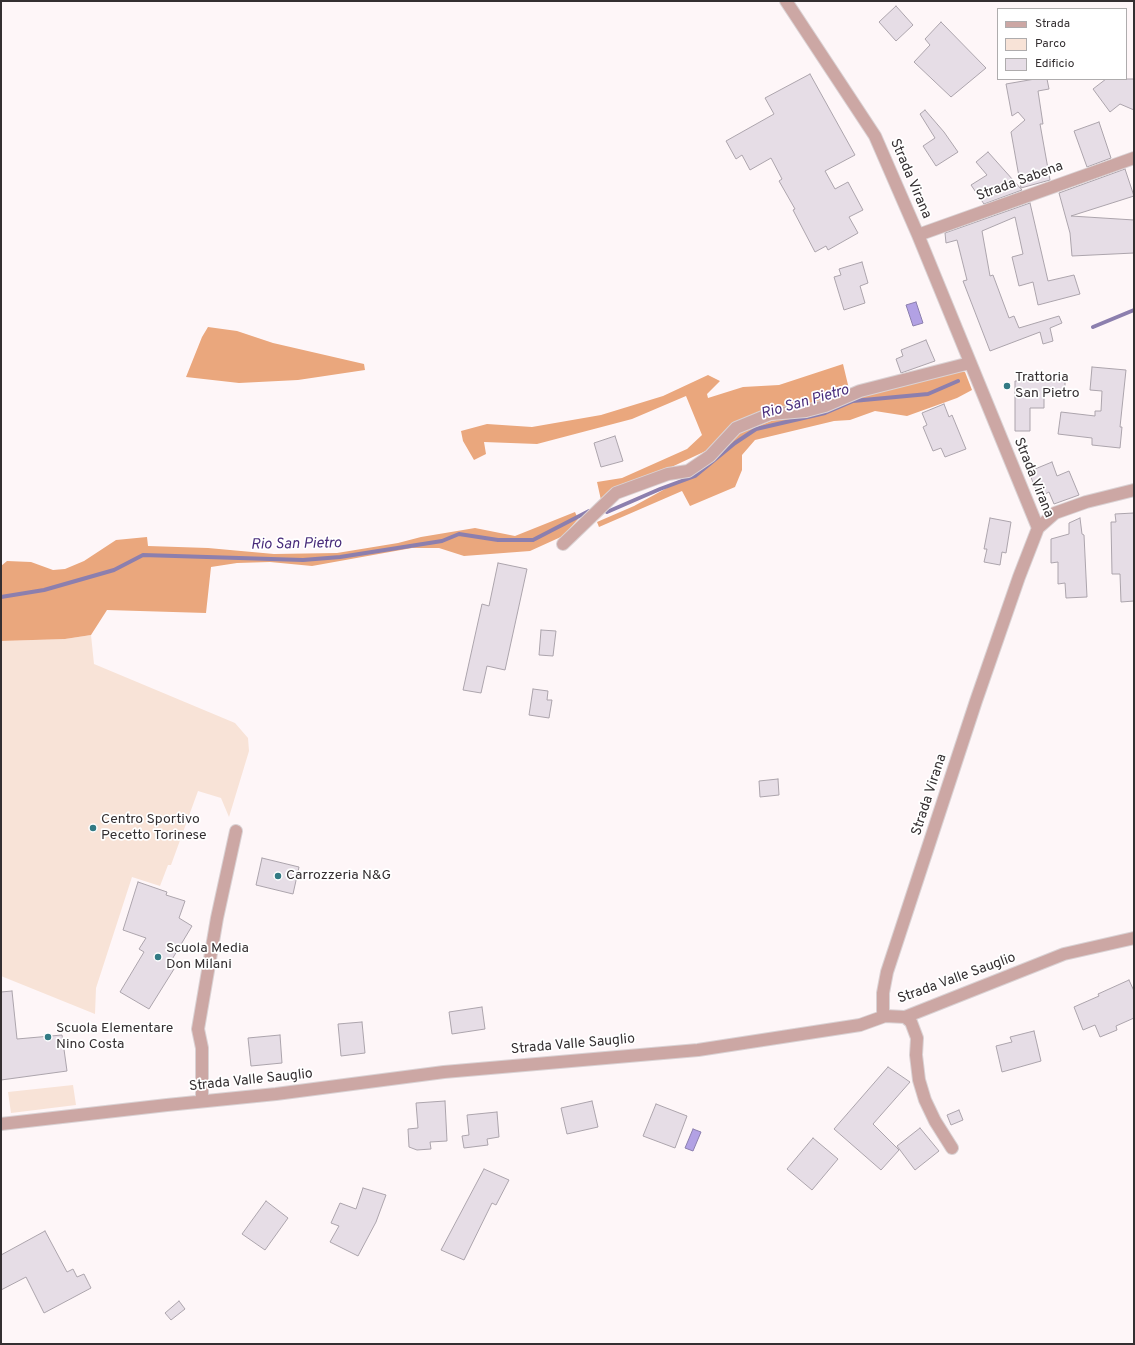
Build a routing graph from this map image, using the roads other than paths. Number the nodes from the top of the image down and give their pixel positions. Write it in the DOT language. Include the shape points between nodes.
graph roads {
  1 [pos="786,1"];
  2 [pos="1134,158"];
  3 [pos="918,235"];
  4 [pos="970,362"];
  5 [pos="1134,490"];
  6 [pos="1038,528"];
  7 [pos="563,544"];
  8 [pos="236,831"];
  9 [pos="1134,938"];
  10 [pos="885,1016"];
  11 [pos="904,1017"];
  12 [pos="202,1101"];
  13 [pos="1,1124"];
  14 [pos="952,1148"];
  1 -- 3 [label="street, Strada Virana" via="875,136"];
  2 -- 3 [label="street, Strada Sabena"];
  3 -- 4 [label="street, Strada Virana"];
  4 -- 6 [label="street, Strada Virana"];
  4 -- 7 [label="street" via="860,391 826,406 806,411 770,414 736,428 710,456 688,471 668,474 616,493"];
  5 -- 6 [label="street" via="1086,502 1055,514"];
  6 -- 10 [label="street, Strada Virana" via="976,701 887,972 882,993"];
  8 -- 12 [label="street" via="217,918 198,1029 202,1048"];
  9 -- 11 [label="street, Strada Valle Sauglio" via="1064,954"];
  10 -- 11 [label="street, Strada Valle Sauglio"];
  10 -- 12 [label="street, Strada Valle Sauglio" via="860,1025 698,1050 444,1072"];
  11 -- 14 [label="street" via="911,1022 917,1038 919,1080 925,1100"];
  12 -- 13 [label="street, Strada Valle Sauglio"];
}
